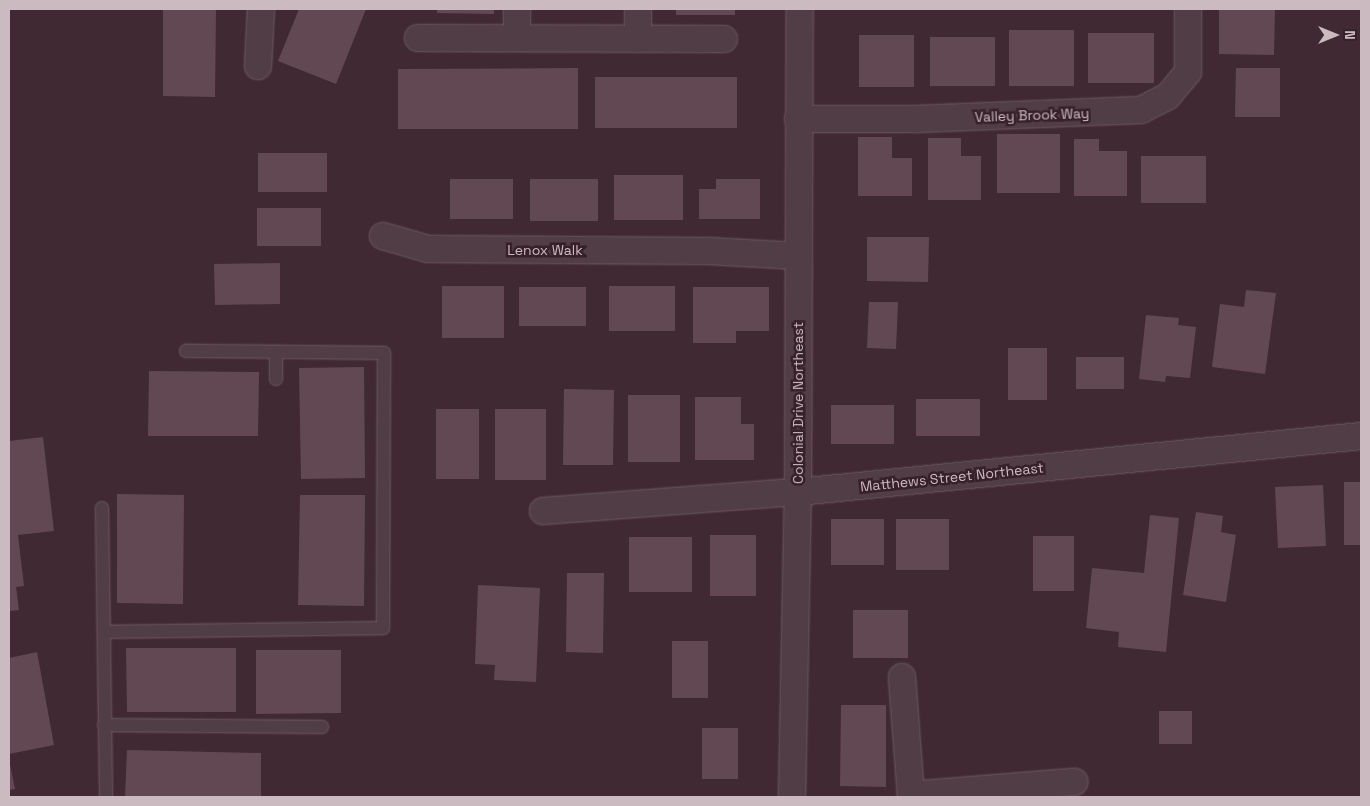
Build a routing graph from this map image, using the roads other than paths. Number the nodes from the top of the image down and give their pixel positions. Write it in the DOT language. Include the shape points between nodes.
graph roads {
  1 [pos="261,9"];
  2 [pos="517,9"];
  3 [pos="638,9"];
  4 [pos="800,9"];
  5 [pos="1188,9"];
  6 [pos="418,38"];
  7 [pos="517,38"];
  8 [pos="638,39"];
  9 [pos="724,40"];
  10 [pos="258,66"];
  11 [pos="798,119"];
  12 [pos="383,236"];
  13 [pos="798,256"];
  14 [pos="186,351"];
  15 [pos="276,352"];
  16 [pos="276,379"];
  17 [pos="1361,436"];
  18 [pos="798,492"];
  19 [pos="102,508"];
  20 [pos="543,511"];
  21 [pos="104,632"];
  22 [pos="902,677"];
  23 [pos="104,725"];
  24 [pos="322,727"];
  25 [pos="1074,782"];
  26 [pos="911,796"];
  27 [pos="106,797"];
  28 [pos="792,797"];
  1 -- 10 [label="street"];
  2 -- 7 [label="street"];
  3 -- 8 [label="street"];
  4 -- 11 [label="street, Colonial Drive Northeast"];
  5 -- 11 [label="street, Valley Brook Way" via="1188,72 1168,96 1141,110 916,119"];
  6 -- 7 [label="street"];
  7 -- 8 [label="street"];
  8 -- 9 [label="street"];
  11 -- 13 [label="street, Colonial Drive Northeast"];
  12 -- 13 [label="street, Lenox Walk" via="428,249 709,251"];
  13 -- 18 [label="street, Colonial Drive Northeast"];
  14 -- 15 [label="lane"];
  15 -- 16 [label="lane"];
  15 -- 21 [label="lane" via="384,353 383,628"];
  17 -- 18 [label="street, Matthews Street Northeast"];
  18 -- 20 [label="street, Matthews Street Northeast"];
  18 -- 28 [label="street, Colonial Drive Northeast"];
  19 -- 21 [label="lane"];
  21 -- 23 [label="lane"];
  22 -- 26 [label="street"];
  23 -- 24 [label="lane"];
  23 -- 27 [label="lane"];
  25 -- 26 [label="street"];
}
